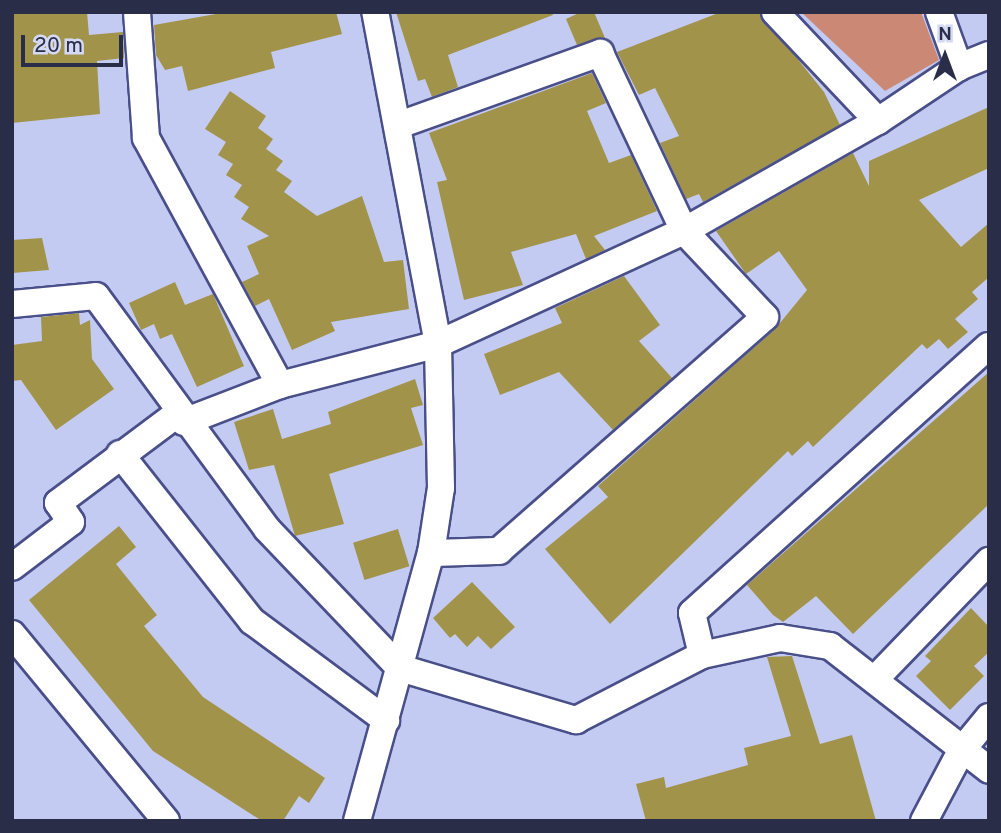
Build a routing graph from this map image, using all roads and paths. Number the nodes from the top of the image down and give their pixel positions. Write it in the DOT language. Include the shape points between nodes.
graph roads {
  1 [pos="137,12"];
  2 [pos="375,12"];
  3 [pos="775,12"];
  4 [pos="939,12"];
  5 [pos="989,55"];
  6 [pos="959,67"];
  7 [pos="878,121"];
  8 [pos="399,125"];
  9 [pos="684,231"];
  10 [pos="12,304"];
  11 [pos="438,344"];
  12 [pos="989,346"];
  13 [pos="281,385"];
  14 [pos="181,418"];
  15 [pos="120,454"];
  16 [pos="431,553"];
  17 [pos="989,561"];
  18 [pos="12,567"];
  19 [pos="12,634"];
  20 [pos="702,655"];
  21 [pos="401,668"];
  22 [pos="876,678"];
  23 [pos="989,717"];
  24 [pos="386,720"];
  25 [pos="961,751"];
  26 [pos="989,770"];
  27 [pos="166,821"];
  28 [pos="357,821"];
  29 [pos="924,821"];
  1 -- 13 [label="street" via="146,138"];
  2 -- 8 [label="street"];
  3 -- 7 [label="street"];
  4 -- 6 [label="street"];
  5 -- 6 [label="street"];
  6 -- 7 [label="street"];
  7 -- 9 [label="street"];
  8 -- 9 [label="street" via="600,53"];
  8 -- 11 [label="street"];
  9 -- 11 [label="street"];
  9 -- 16 [label="street" via="765,317 499,551"];
  10 -- 14 [label="street" via="96,296"];
  11 -- 13 [label="street"];
  11 -- 16 [label="street" via="441,488"];
  12 -- 20 [label="street" via="692,613"];
  13 -- 14 [label="street"];
  14 -- 15 [label="street"];
  14 -- 21 [label="street" via="267,529"];
  15 -- 18 [label="street" via="58,503 71,522"];
  15 -- 24 [label="street" via="251,621"];
  16 -- 21 [label="street"];
  17 -- 22 [label="street"];
  19 -- 27 [label="street"];
  20 -- 21 [label="street" via="576,720"];
  20 -- 22 [label="street" via="780,638 831,646"];
  21 -- 24 [label="street"];
  22 -- 25 [label="street"];
  23 -- 25 [label="street"];
  24 -- 28 [label="street"];
  25 -- 26 [label="street"];
  25 -- 29 [label="street"];
}
